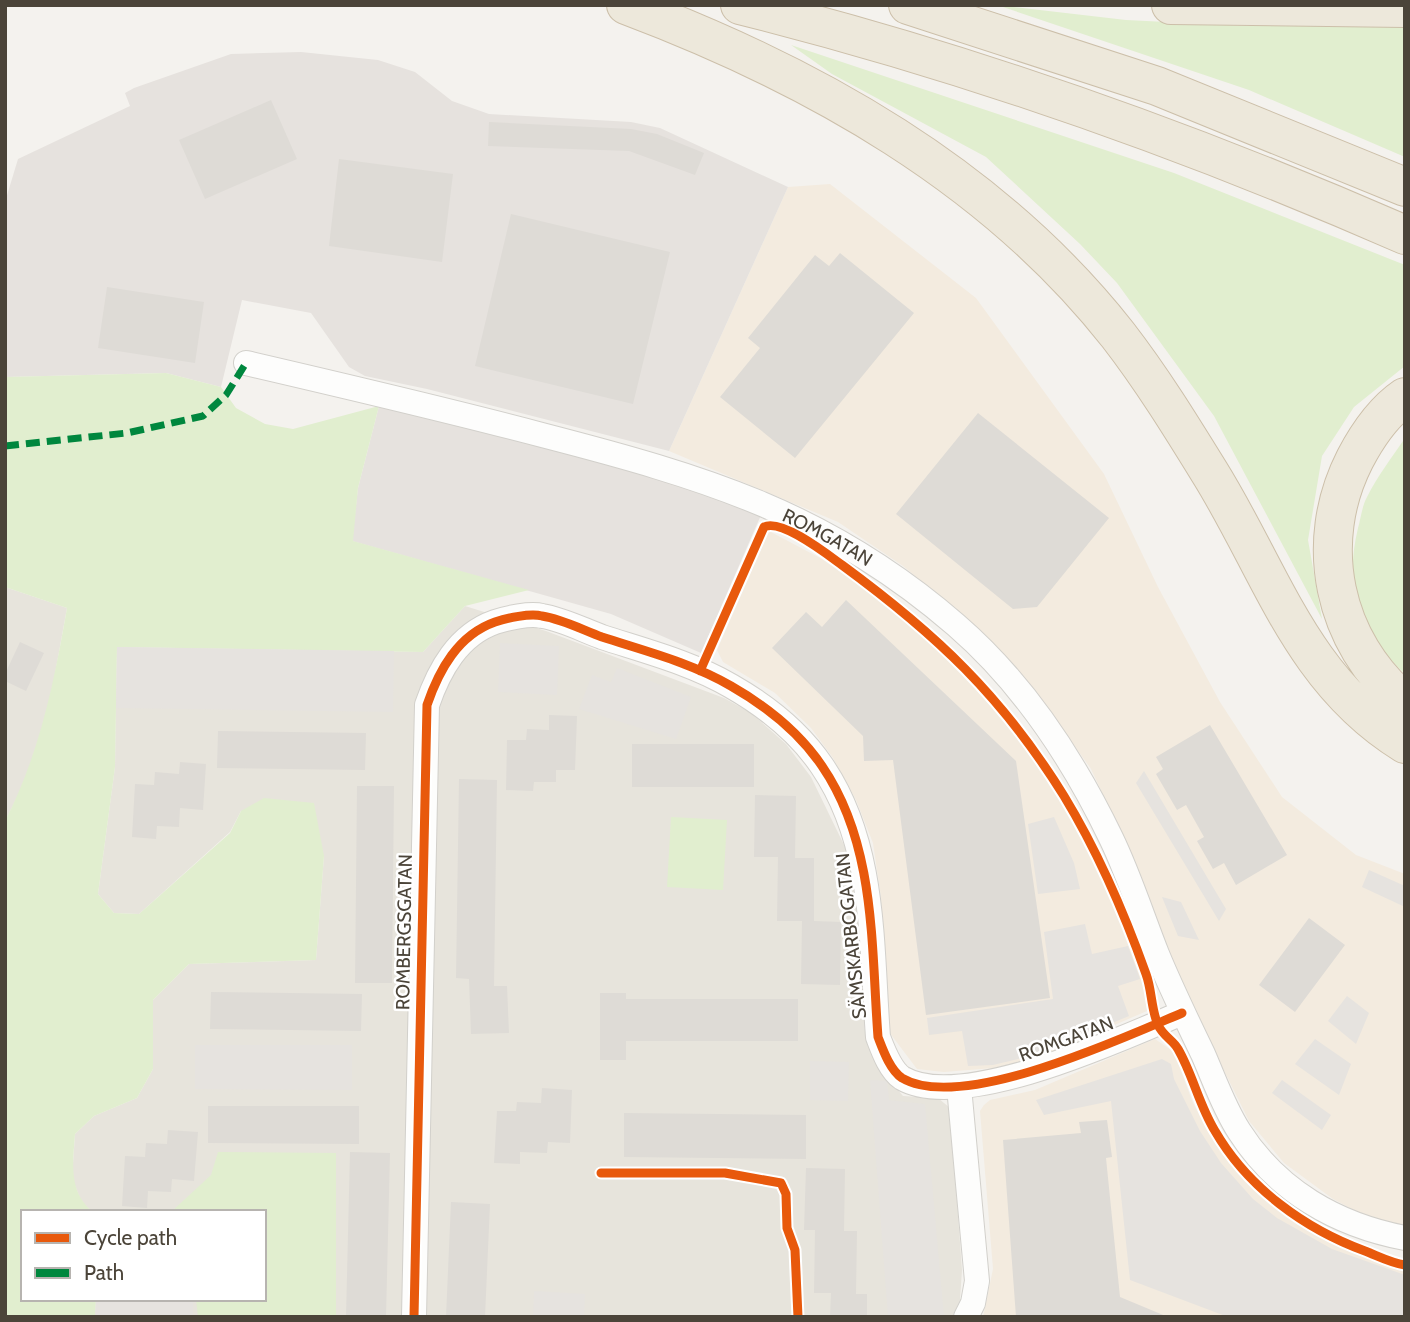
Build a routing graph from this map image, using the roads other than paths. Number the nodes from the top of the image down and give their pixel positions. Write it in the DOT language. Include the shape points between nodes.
graph roads {
  1 [pos="626,5"];
  2 [pos="740,5"];
  3 [pos="908,5"];
  4 [pos="1171,5"];
  5 [pos="1405,8"];
  6 [pos="1405,187"];
  7 [pos="1405,235"];
  8 [pos="246,363"];
  9 [pos="1405,397"];
  10 [pos="540,615"];
  11 [pos="1405,702"];
  12 [pos="1405,744"];
  13 [pos="1182,1013"];
  14 [pos="959,1087"];
  15 [pos="1405,1238"];
  16 [pos="414,1317"];
  17 [pos="966,1317"];
  1 -- 12 [label="highway" via="823,93 945,169 1005,218 1117,334 1164,399 1307,649 1339,691"];
  2 -- 7 [label="highway" via="977,72 1139,127"];
  3 -- 6 [label="highway" via="1157,86"];
  4 -- 5 [label="highway"];
  8 -- 13 [label="street, ROMGATAN" via="664,466 818,527 895,575 998,664 1057,742 1113,841"];
  9 -- 11 [label="highway" via="1379,422 1350,469 1339,497 1332,557 1342,612 1352,637 1373,671"];
  10 -- 14 [label="street, SÄMSKARBOGATAN" via="700,671 730,685 794,732 822,766 860,845 878,1037 886,1058 900,1077 923,1086"];
  10 -- 16 [label="street, ROMBERGSGATAN" via="497,621 477,630 458,646 436,680 427,705"];
  13 -- 14 [label="street, ROMGATAN" via="1032,1073"];
  13 -- 15 [label="street, ROMGATAN" via="1240,1131 1275,1174 1328,1214 1372,1232"];
  14 -- 17 [label="street" via="977,1280 974,1303"];
}
